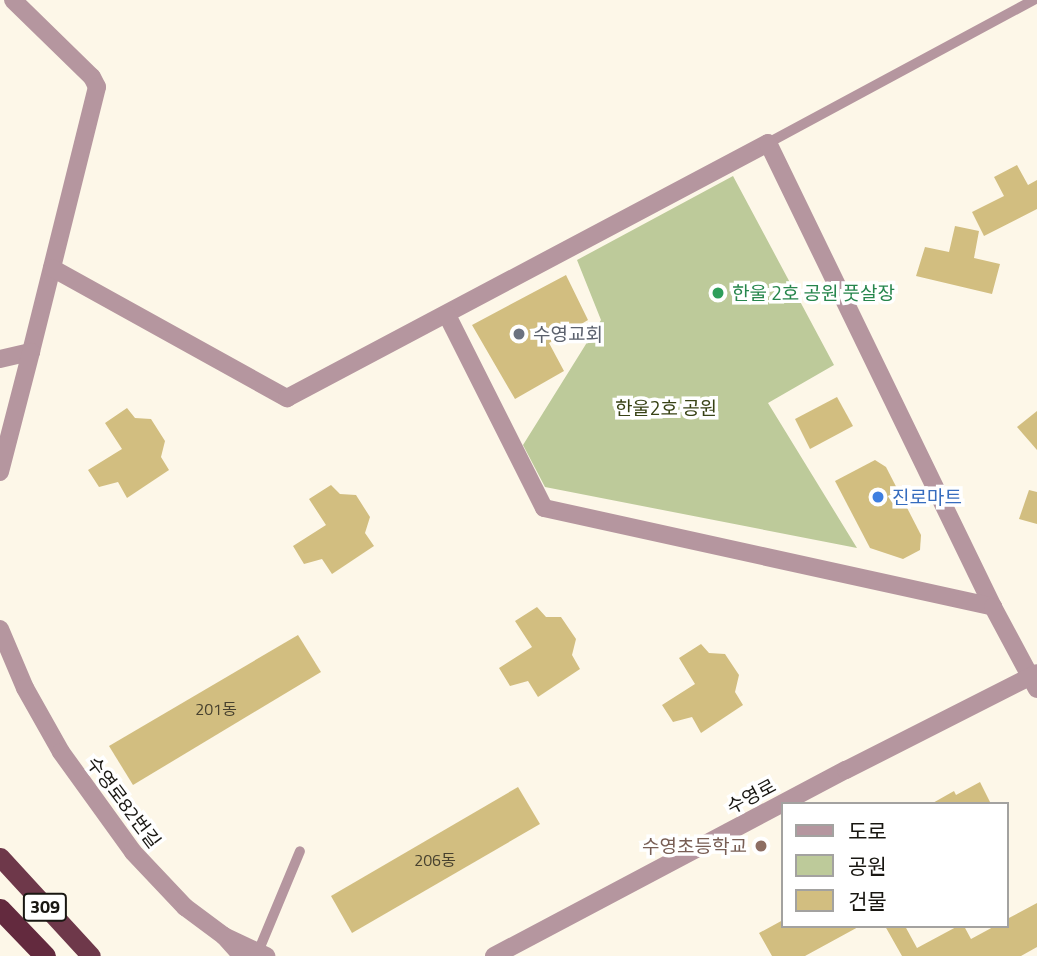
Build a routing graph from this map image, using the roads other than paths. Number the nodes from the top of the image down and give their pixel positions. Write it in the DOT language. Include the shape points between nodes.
graph roads {
  1 [pos="13,0"];
  2 [pos="1034,0"];
  3 [pos="768,144"];
  4 [pos="52,268"];
  5 [pos="447,315"];
  6 [pos="31,352"];
  7 [pos="0,359"];
  8 [pos="0,472"];
  9 [pos="993,607"];
  10 [pos="0,628"];
  11 [pos="1035,680"];
  12 [pos="785,802"];
  13 [pos="782,804"];
  14 [pos="300,851"];
  15 [pos="0,857"];
  16 [pos="0,909"];
  17 [pos="256,955"];
  18 [pos="45,956"];
  19 [pos="91,956"];
  20 [pos="494,956"];
  1 -- 4 [label="street" via="97,87"];
  2 -- 3 [label="lane"];
  3 -- 5 [label="street"];
  3 -- 9 [label="street"];
  4 -- 5 [label="street" via="287,398"];
  4 -- 6 [label="street"];
  5 -- 9 [label="street" via="544,508"];
  6 -- 7 [label="street"];
  6 -- 8 [label="street"];
  9 -- 11 [label="street"];
  10 -- 17 [label="street, 수영로82번길" via="25,688 61,752 133,852 186,907"];
  11 -- 12 [label="street, 수영로"];
  13 -- 20 [label="street, 수영로"];
  14 -- 17 [label="lane"];
  15 -- 19 [label="highway, 309"];
  16 -- 18 [label="highway"];
}
